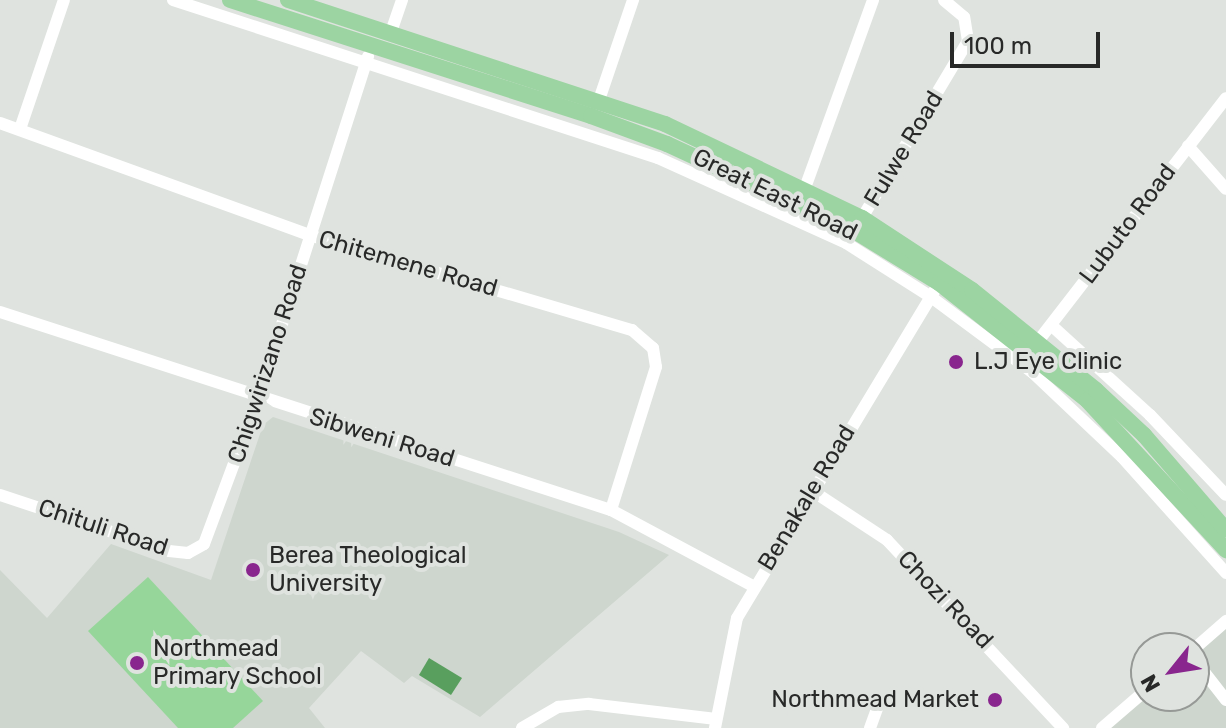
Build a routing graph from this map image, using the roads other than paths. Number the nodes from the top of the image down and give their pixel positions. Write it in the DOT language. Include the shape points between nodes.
graph roads {
  1 [pos="64,0"];
  2 [pos="173,0"];
  3 [pos="230,0"];
  4 [pos="288,0"];
  5 [pos="402,0"];
  6 [pos="633,0"];
  7 [pos="873,0"];
  8 [pos="944,0"];
  9 [pos="391,32"];
  10 [pos="369,54"];
  11 [pos="1226,98"];
  12 [pos="599,100"];
  13 [pos="0,123"];
  14 [pos="20,129"];
  15 [pos="1188,146"];
  16 [pos="805,188"];
  17 [pos="1226,189"];
  18 [pos="862,218"];
  19 [pos="309,235"];
  20 [pos="935,290"];
  21 [pos="0,312"];
  22 [pos="1051,325"];
  23 [pos="1035,346"];
  24 [pos="258,399"];
  25 [pos="811,490"];
  26 [pos="0,495"];
  27 [pos="1226,495"];
  28 [pos="611,510"];
  29 [pos="1226,530"];
  30 [pos="204,544"];
  31 [pos="1226,550"];
  32 [pos="1226,573"];
  33 [pos="753,586"];
  34 [pos="1226,621"];
  35 [pos="1210,635"];
  36 [pos="1210,680"];
  37 [pos="1226,700"];
  38 [pos="880,701"];
  39 [pos="1130,704"];
  40 [pos="716,724"];
  41 [pos="522,728"];
  42 [pos="870,728"];
  43 [pos="1063,728"];
  44 [pos="1102,728"];
  1 -- 14 [label="street"];
  2 -- 10 [label="street"];
  3 -- 10 [label="main road, Great East Road"];
  4 -- 9 [label="main road, Great East Road"];
  5 -- 9 [label="street"];
  6 -- 12 [label="street"];
  7 -- 16 [label="street"];
  8 -- 18 [label="street, Fulwe Road" via="964,17 968,41"];
  9 -- 12 [label="main road, Great East Road"];
  10 -- 19 [label="street, Chigwirizano Road"];
  10 -- 20 [label="main road, Great East Road" via="667,144 797,200"];
  11 -- 15 [label="street, Lubuto Road"];
  12 -- 16 [label="main road, Great East Road"];
  13 -- 14 [label="street, Chitemene Road"];
  14 -- 19 [label="street, Chitemene Road"];
  15 -- 17 [label="street"];
  15 -- 22 [label="street, Lubuto Road"];
  16 -- 18 [label="main road, Great East Road"];
  18 -- 23 [label="main road, Great East Road"];
  19 -- 24 [label="street, Chigwirizano Road"];
  19 -- 28 [label="street, Chitemene Road" via="632,330 653,348 656,367"];
  20 -- 23 [label="main road, Great East Road"];
  20 -- 25 [label="street, Benakale Road"];
  20 -- 32 [label="street" via="1068,405"];
  21 -- 24 [label="street, Sibweni Road"];
  22 -- 23 [label="street, Lubuto Road"];
  22 -- 27 [label="street" via="1150,415"];
  23 -- 29 [label="main road, Great East Road" via="1144,435"];
  23 -- 31 [label="main road, Great East Road" via="1136,448"];
  24 -- 28 [label="street, Sibweni Road"];
  24 -- 30 [label="street, Chigwirizano Road"];
  25 -- 33 [label="street, Benakale Road"];
  25 -- 43 [label="street, Chozi Road" via="887,540"];
  26 -- 30 [label="street, Chituli Road" via="169,551 188,553"];
  28 -- 33 [label="street, Sibweni Road"];
  33 -- 40 [label="street, Benakale Road" via="733,625"];
  34 -- 35 [label="street"];
  36 -- 37 [label="street"];
  38 -- 42 [label="street"];
  39 -- 44 [label="street"];
  40 -- 41 [label="street" via="589,704 558,707"];
}
